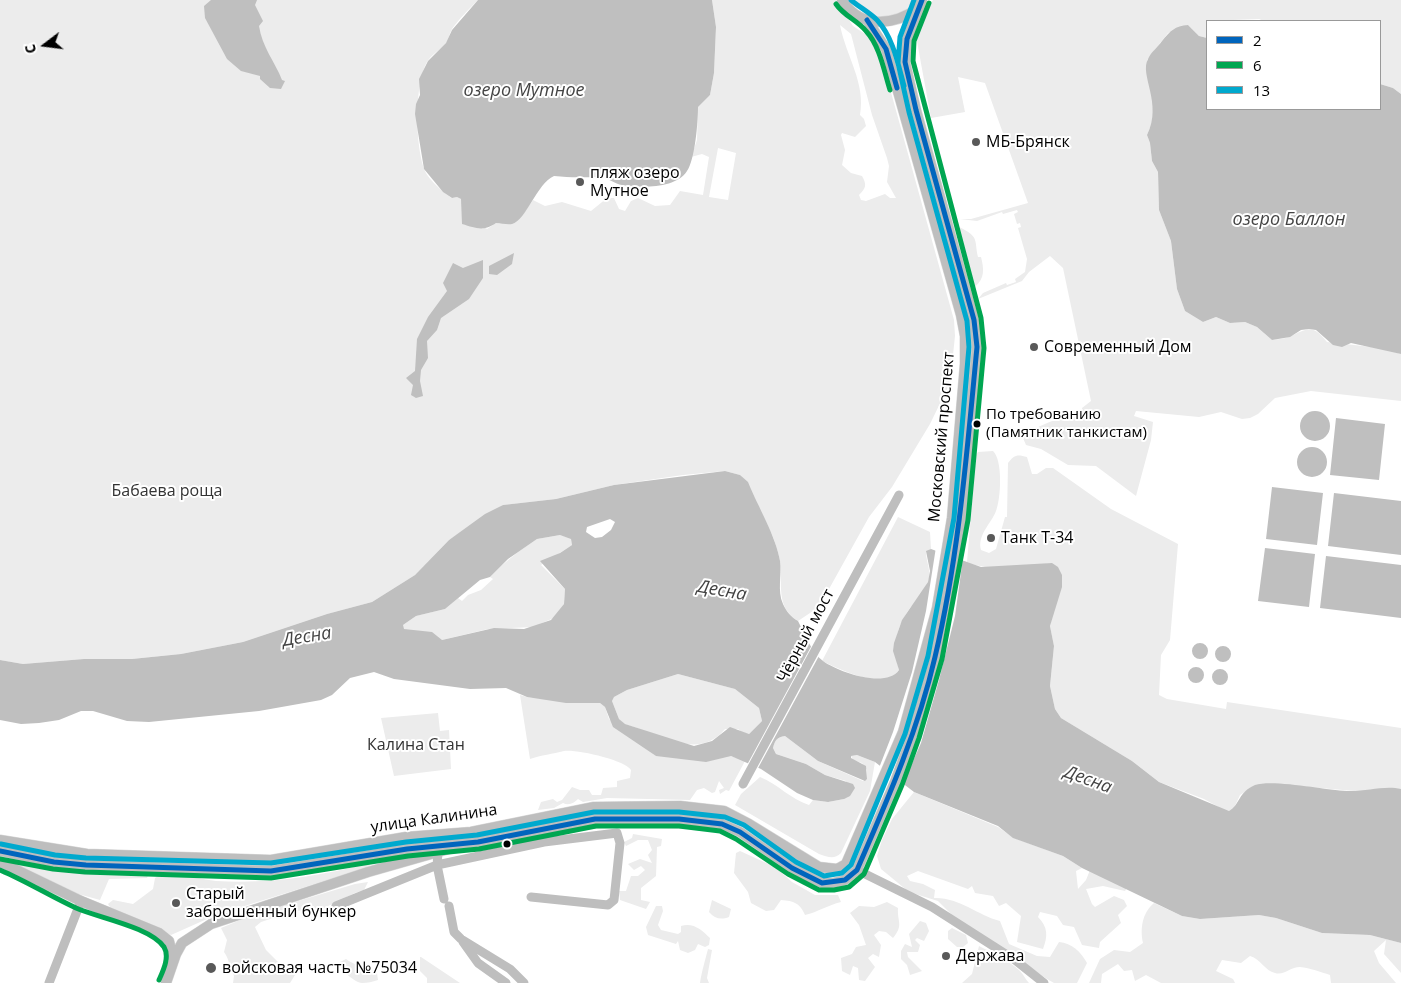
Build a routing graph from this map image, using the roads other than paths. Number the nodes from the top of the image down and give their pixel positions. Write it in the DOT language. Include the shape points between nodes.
graph roads {
  1 [pos="842,0"];
  2 [pos="920,4"];
  3 [pos="867,20"];
  4 [pos="899,495"];
  5 [pos="956,518"];
  6 [pos="744,783"];
  7 [pos="0,840"];
  8 [pos="460,845"];
  9 [pos="0,851"];
  10 [pos="438,853"];
  11 [pos="856,854"];
  12 [pos="0,862"];
  13 [pos="437,865"];
  14 [pos="857,870"];
  15 [pos="531,897"];
  16 [pos="81,901"];
  17 [pos="336,906"];
  18 [pos="461,939"];
  19 [pos="173,964"];
  20 [pos="49,983"];
  21 [pos="166,983"];
  22 [pos="506,983"];
  23 [pos="524,983"];
  24 [pos="1044,983"];
  1 -- 3 [label="main road"];
  2 -- 3 [label="main road" via="904,18 885,23"];
  2 -- 5 [label="main road, Московский проспект" via="907,39 905,62 977,339"];
  3 -- 5 [label="main road, Московский проспект" via="886,49 963,326 965,364"];
  4 -- 6 [label="street, Чёрный мост"];
  5 -- 11 [label="main road, Московский проспект" via="916,692 904,732"];
  7 -- 11 [label="main road, улица Калинина" via="87,854 271,860 406,837 476,831 594,807 680,806 724,811 819,867 842,868"];
  8 -- 9 [label="main road, улица Калинина" via="407,849 271,871 86,865"];
  8 -- 10 [label="main road"];
  8 -- 14 [label="main road, улица Калинина" via="595,819 679,819 722,824 822,883 845,880"];
  10 -- 13 [label="street"];
  10 -- 19 [label="main road" via="368,872 211,924 182,943"];
  11 -- 14 [label="main road"];
  12 -- 16 [label="main road"];
  13 -- 15 [label="street" via="544,842 616,833 620,843 614,900 608,905"];
  13 -- 17 [label="street"];
  13 -- 18 [label="street" via="454,932"];
  14 -- 24 [label="street" via="932,907 1016,960"];
  16 -- 19 [label="main road" via="165,937 173,951"];
  16 -- 20 [label="street"];
  18 -- 22 [label="street" via="478,963"];
  18 -- 23 [label="street" via="510,969"];
  19 -- 21 [label="main road"];
}
